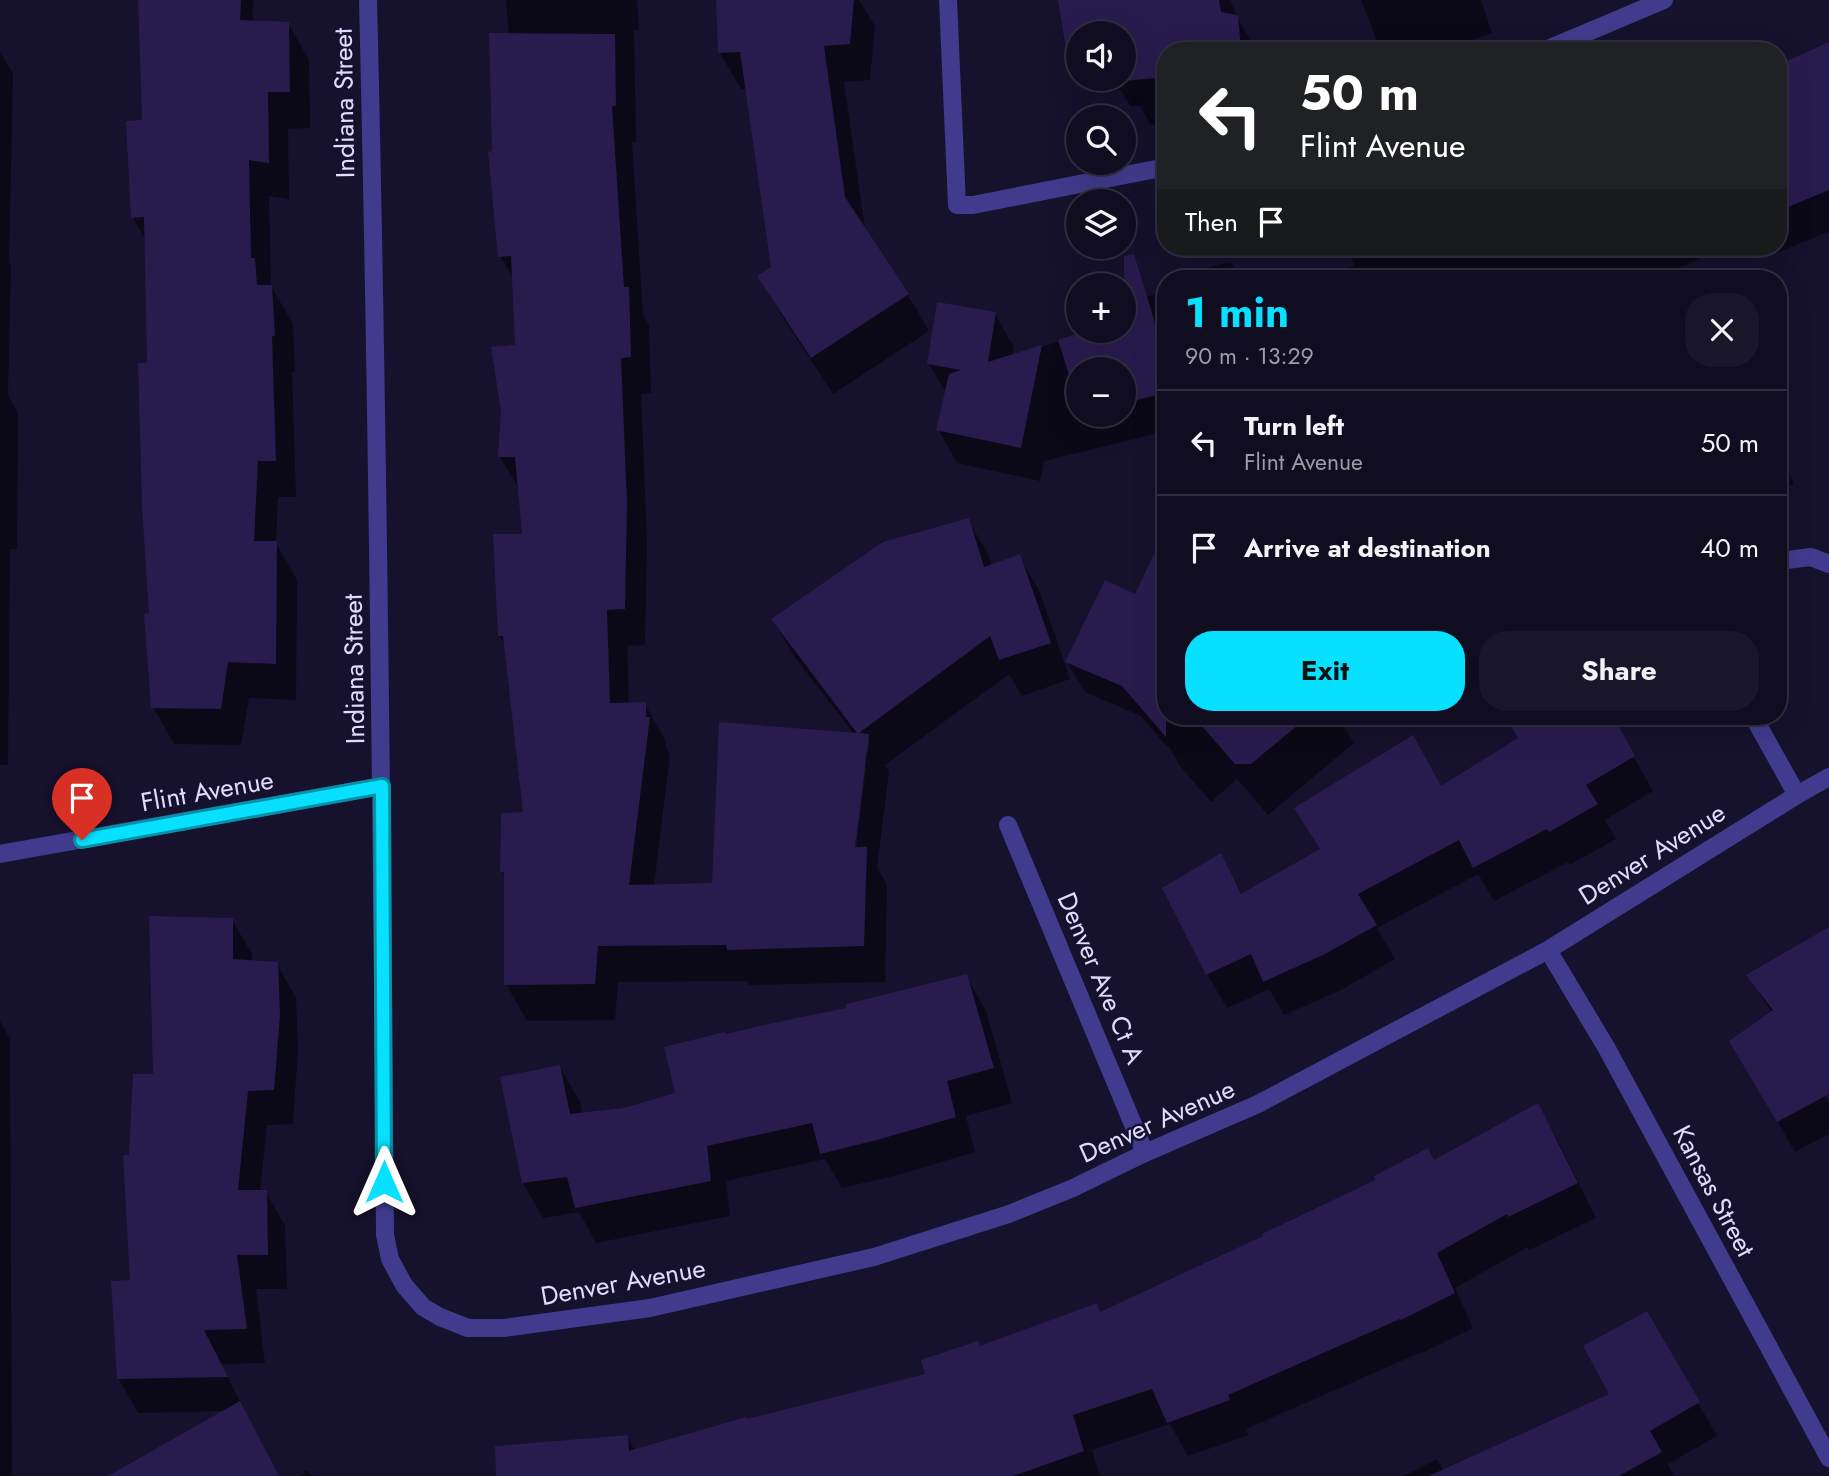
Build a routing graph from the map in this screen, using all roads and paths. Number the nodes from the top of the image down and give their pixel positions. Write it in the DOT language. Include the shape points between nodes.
graph roads {
  1 [pos="368,0"];
  2 [pos="948,0"];
  3 [pos="1664,0"];
  4 [pos="1631,7"];
  5 [pos="1561,42"];
  6 [pos="1157,169"];
  7 [pos="1787,560"];
  8 [pos="1829,564"];
  9 [pos="1758,725"];
  10 [pos="1829,777"];
  11 [pos="382,786"];
  12 [pos="1797,794"];
  13 [pos="1008,825"];
  14 [pos="0,854"];
  15 [pos="1548,950"];
  16 [pos="1145,1153"];
  17 [pos="440,1317"];
  18 [pos="1829,1458"];
  1 -- 11 [label="street, Indiana Street"];
  2 -- 6 [label="street" via="957,205"];
  3 -- 4 [label="street"];
  4 -- 5 [label="street"];
  7 -- 8 [label="street" via="1811,557"];
  9 -- 12 [label="street"];
  10 -- 12 [label="street, Denver Avenue"];
  11 -- 14 [label="street, Flint Avenue"];
  11 -- 17 [label="street, Indiana Street" via="385,1235 390,1259 404,1285"];
  12 -- 15 [label="street, Denver Avenue"];
  13 -- 16 [label="street, Denver Ave Ct A"];
  15 -- 16 [label="street, Denver Avenue" via="1258,1104"];
  15 -- 18 [label="street, Kansas Street" via="1606,1047"];
  16 -- 17 [label="street, Denver Avenue" via="1009,1214 874,1257 650,1308 504,1328 468,1328"];
}
